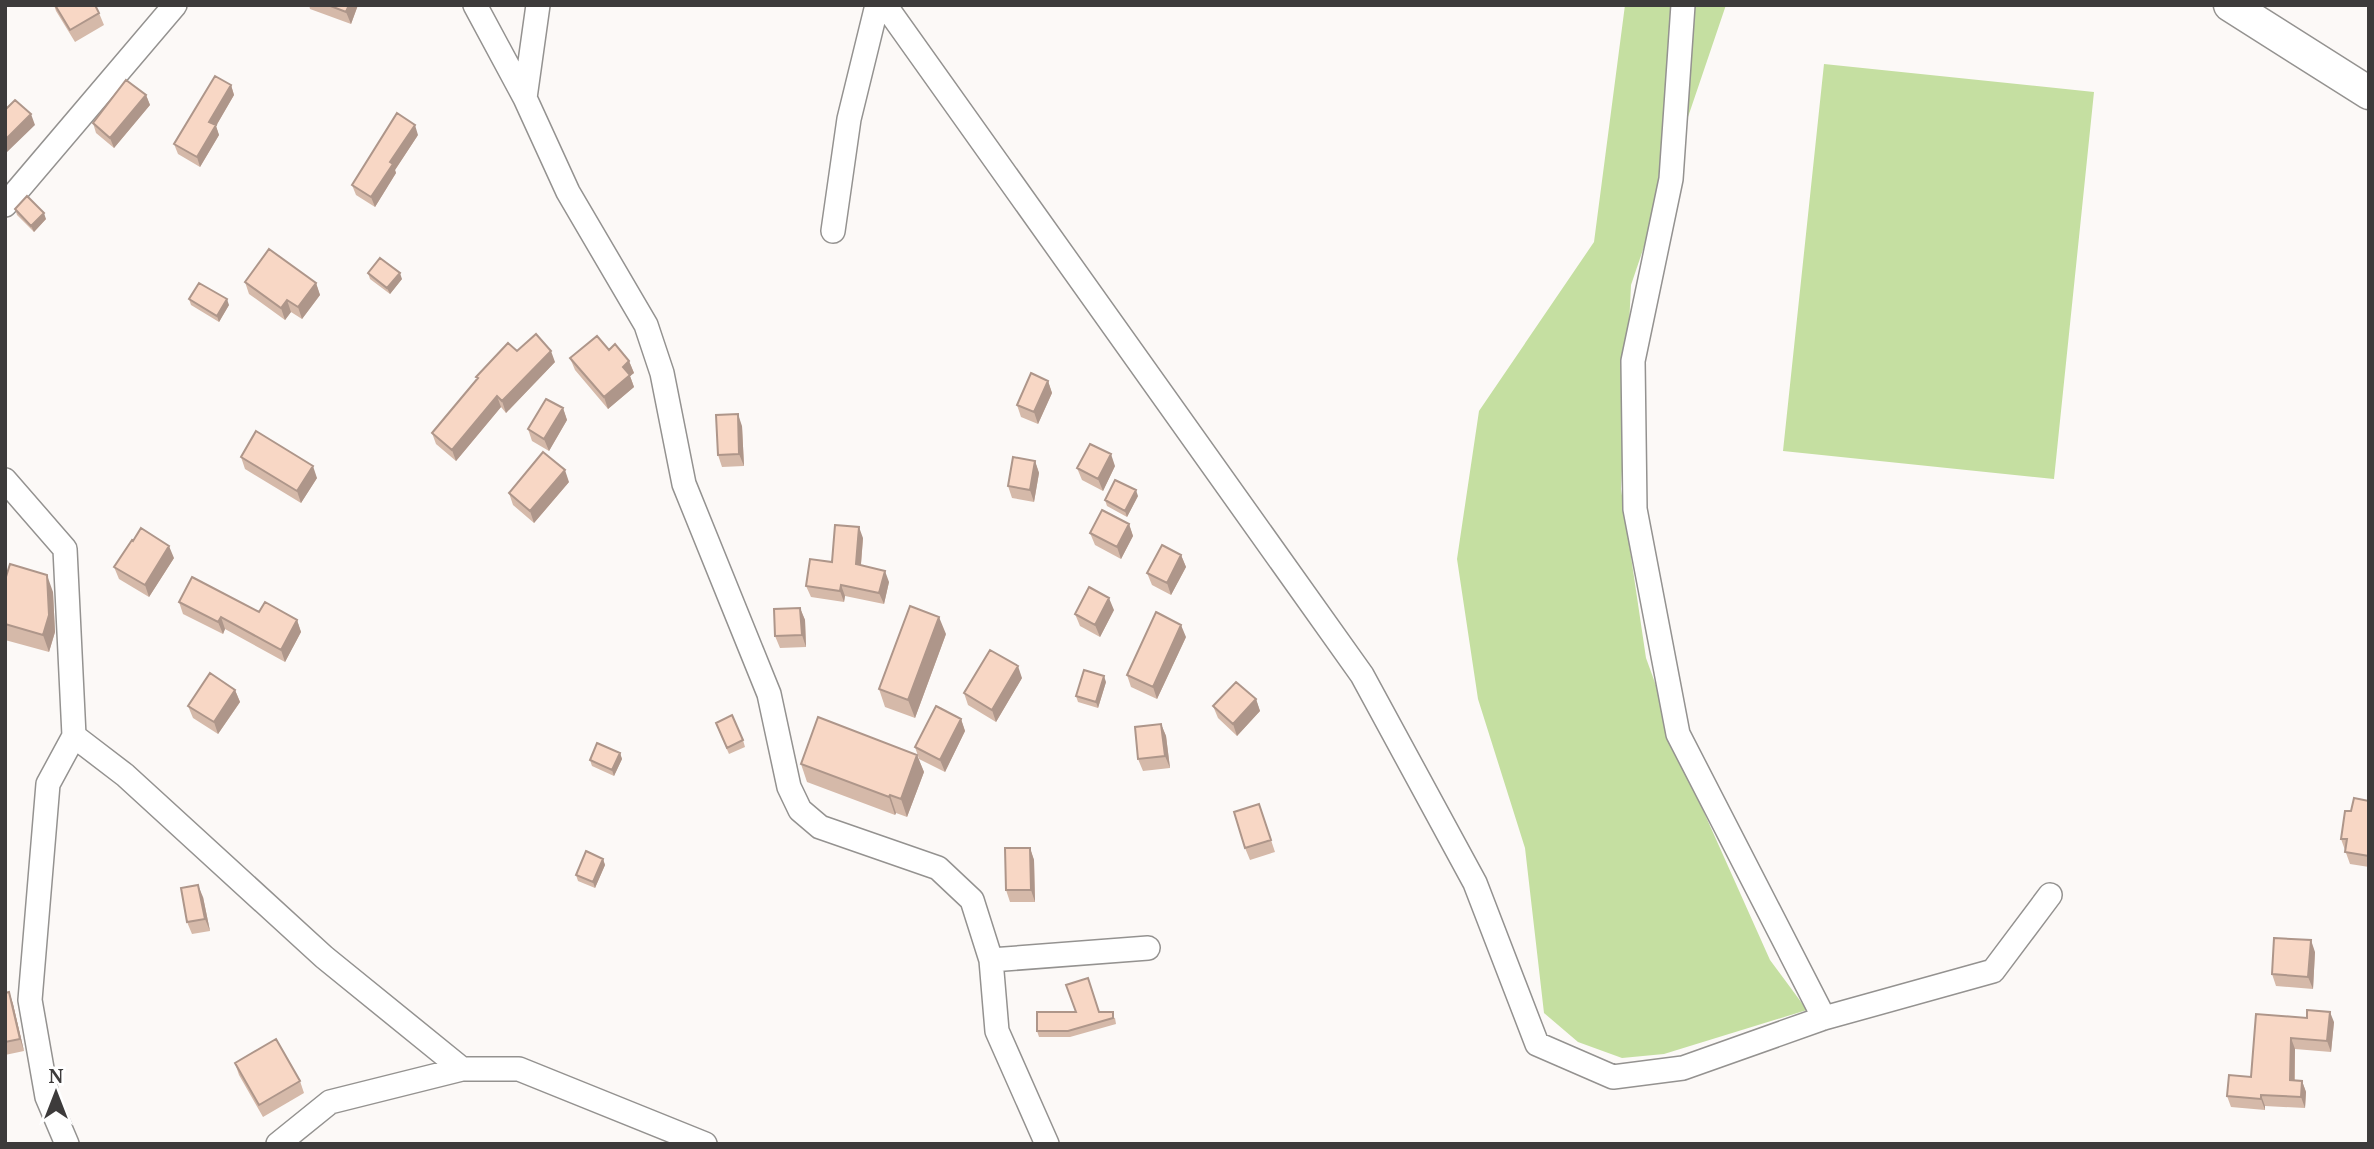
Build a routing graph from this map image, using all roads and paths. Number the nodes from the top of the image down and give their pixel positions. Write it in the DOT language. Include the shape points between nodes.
graph roads {
  1 [pos="175,5"];
  2 [pos="475,5"];
  3 [pos="538,5"];
  4 [pos="877,5"];
  5 [pos="885,5"];
  6 [pos="1683,5"];
  7 [pos="2230,5"];
  8 [pos="2369,93"];
  9 [pos="525,98"];
  10 [pos="7,200"];
  11 [pos="834,231"];
  12 [pos="5,480"];
  13 [pos="74,736"];
  14 [pos="2050,895"];
  15 [pos="1148,948"];
  16 [pos="991,960"];
  17 [pos="1824,1018"];
  18 [pos="462,1069"];
  19 [pos="67,1144"];
  20 [pos="278,1144"];
  21 [pos="705,1144"];
  22 [pos="1047,1144"];
  1 -- 10 [label="street"];
  2 -- 9 [label="street"];
  3 -- 9 [label="street"];
  4 -- 11 [label="street" via="849,118"];
  5 -- 17 [label="street" via="1362,676 1475,883 1536,1044 1613,1077 1683,1068"];
  6 -- 17 [label="street" via="1671,179 1633,361 1635,509 1678,734"];
  7 -- 8 [label="street"];
  9 -- 16 [label="street" via="568,192 646,325 663,373 684,484 769,694 789,787 800,810 820,827 938,868 972,900"];
  12 -- 13 [label="street" via="65,549"];
  13 -- 18 [label="street" via="125,775 324,957"];
  13 -- 19 [label="street" via="48,784 30,1000 47,1097"];
  14 -- 17 [label="street" via="1993,971"];
  15 -- 16 [label="street"];
  16 -- 22 [label="street" via="997,1031"];
  18 -- 20 [label="street" via="330,1102"];
  18 -- 21 [label="street" via="519,1069"];
}
